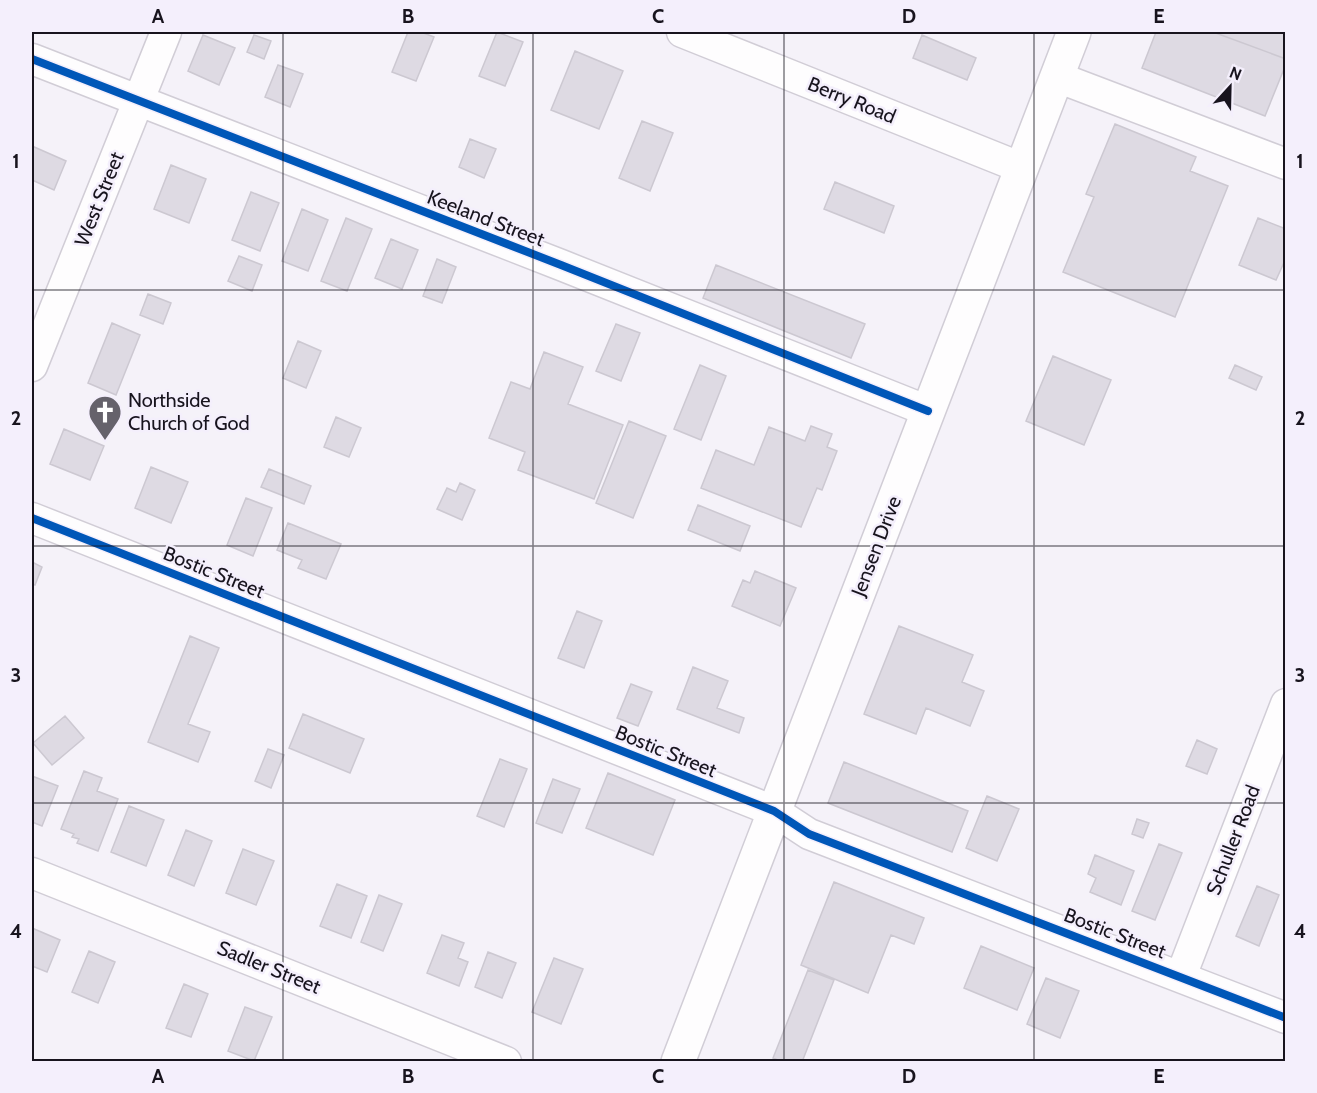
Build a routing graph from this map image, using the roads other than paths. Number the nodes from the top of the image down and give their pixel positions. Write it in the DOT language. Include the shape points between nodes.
graph roads {
  1 [pos="165,32"];
  2 [pos="682,32"];
  3 [pos="1074,32"];
  4 [pos="32,59"];
  5 [pos="1057,77"];
  6 [pos="138,101"];
  7 [pos="1286,164"];
  8 [pos="1022,168"];
  9 [pos="32,366"];
  10 [pos="928,411"];
  11 [pos="32,518"];
  12 [pos="1286,704"];
  13 [pos="774,811"];
  14 [pos="32,873"];
  15 [pos="1181,976"];
  16 [pos="1286,1018"];
  17 [pos="506,1062"];
  18 [pos="678,1062"];
  1 -- 6 [label="street, West Street"];
  2 -- 8 [label="street, Berry Road"];
  3 -- 5 [label="main road, Jensen Drive"];
  4 -- 6 [label="street, Keeland Street"];
  5 -- 7 [label="street"];
  5 -- 8 [label="main road, Jensen Drive"];
  6 -- 9 [label="street, West Street"];
  6 -- 10 [label="street, Keeland Street"];
  8 -- 10 [label="main road, Jensen Drive"];
  10 -- 13 [label="main road, Jensen Drive"];
  11 -- 13 [label="street, Bostic Street"];
  12 -- 15 [label="street, Schuller Road"];
  13 -- 15 [label="street, Bostic Street" via="809,834"];
  13 -- 18 [label="main road, Jensen Drive"];
  14 -- 17 [label="street, Sadler Street"];
  15 -- 16 [label="street, Bostic Street"];
}
